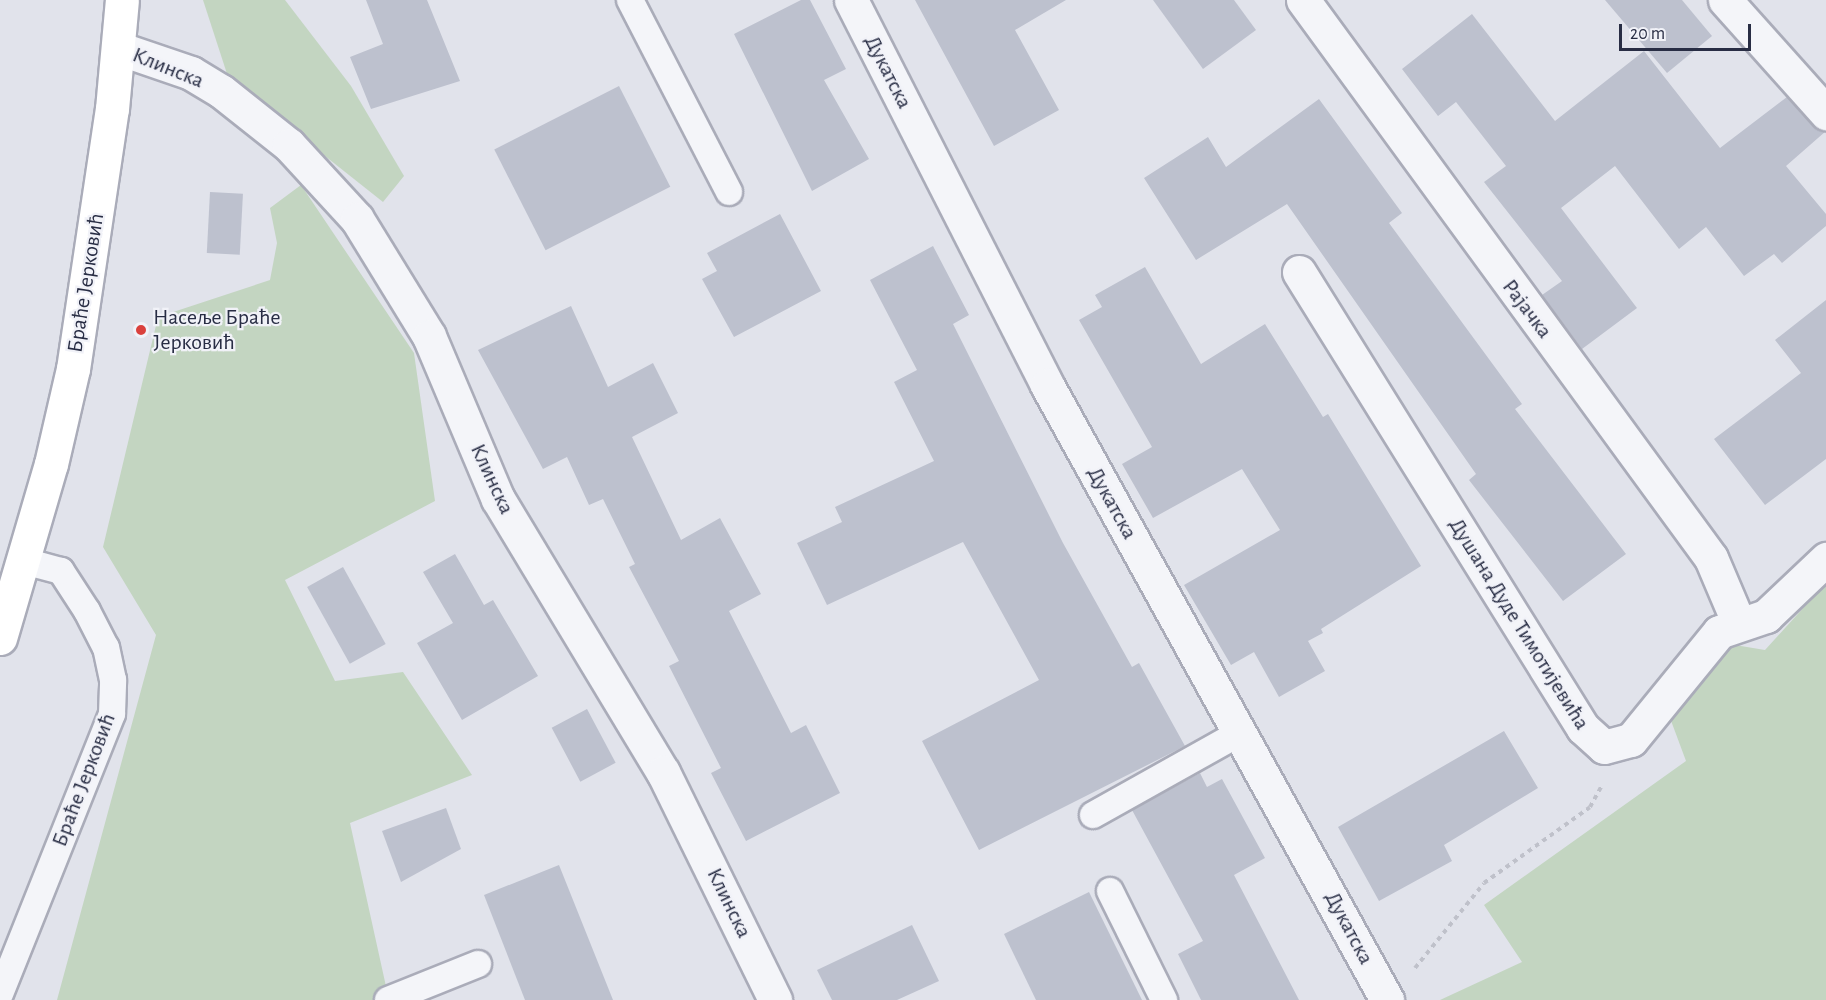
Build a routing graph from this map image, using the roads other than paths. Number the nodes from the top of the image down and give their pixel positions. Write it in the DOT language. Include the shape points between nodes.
graph roads {
  1 [pos="123,0"];
  2 [pos="630,0"];
  3 [pos="851,0"];
  4 [pos="1303,0"];
  5 [pos="1725,0"];
  6 [pos="118,48"];
  7 [pos="1826,113"];
  8 [pos="729,192"];
  9 [pos="1299,272"];
  10 [pos="1826,558"];
  11 [pos="24,561"];
  12 [pos="1739,624"];
  13 [pos="0,638"];
  14 [pos="1239,733"];
  15 [pos="1093,815"];
  16 [pos="1110,891"];
  17 [pos="478,964"];
  18 [pos="0,994"];
  19 [pos="388,1000"];
  20 [pos="775,1000"];
  21 [pos="1164,1000"];
  22 [pos="1387,1000"];
  1 -- 6 [label="main road, Браће Јерковић"];
  2 -- 8 [label="lane"];
  3 -- 14 [label="street, Дукатска" via="1047,385"];
  4 -- 12 [label="street, Рајачка" via="1712,558"];
  5 -- 7 [label="street"];
  6 -- 11 [label="main road, Браће Јерковић" via="73,369"];
  6 -- 20 [label="street, Клинска" via="191,73 220,91 289,145 357,219 429,336 498,499 663,772"];
  9 -- 12 [label="street, Душана Дуде Тимотијевића" via="1583,728 1604,747 1631,740 1719,632"];
  10 -- 12 [label="street, Душана Дуде Тимотијевића" via="1766,616"];
  11 -- 13 [label="main road, Браће Јерковић"];
  11 -- 18 [label="lane, Браће Јерковић" via="61,571 87,610 106,648 113,680 112,714"];
  14 -- 15 [label="lane"];
  14 -- 22 [label="street, Дукатска"];
  16 -- 21 [label="lane"];
  17 -- 19 [label="lane"];
}
